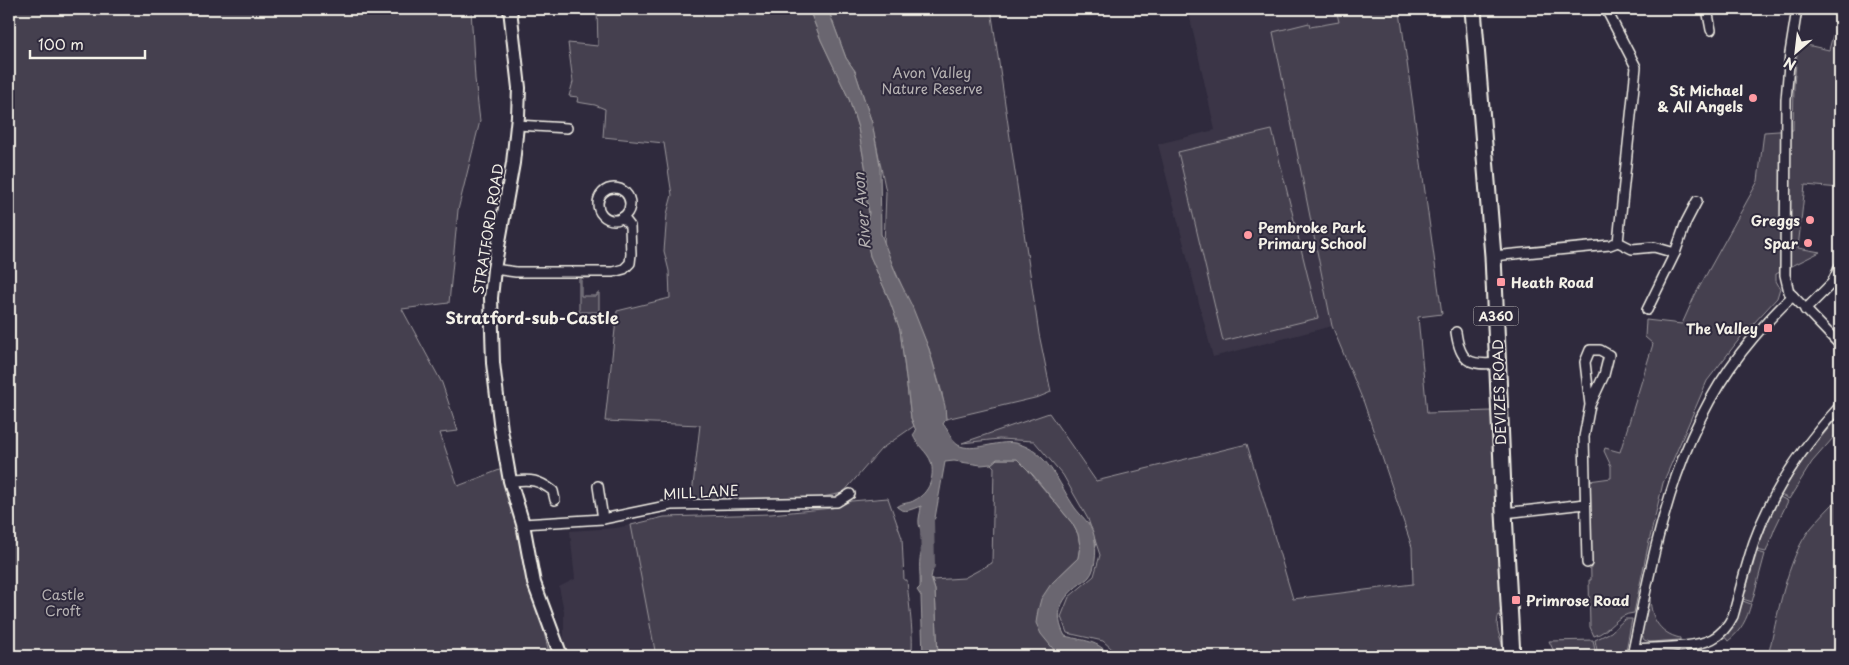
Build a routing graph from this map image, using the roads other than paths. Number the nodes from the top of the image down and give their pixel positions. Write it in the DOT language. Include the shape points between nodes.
graph roads {
  1 [pos="510,9"];
  2 [pos="1473,9"];
  3 [pos="1606,9"];
  4 [pos="1707,9"];
  5 [pos="1797,9"];
  6 [pos="1711,30"];
  7 [pos="517,125"];
  8 [pos="567,128"];
  9 [pos="1697,201"];
  10 [pos="623,217"];
  11 [pos="1618,242"];
  12 [pos="1675,253"];
  13 [pos="1493,256"];
  14 [pos="1840,266"];
  15 [pos="494,269"];
  16 [pos="1793,296"];
  17 [pos="1648,310"];
  18 [pos="1806,310"];
  19 [pos="1456,332"];
  20 [pos="1840,344"];
  21 [pos="1498,363"];
  22 [pos="1590,405"];
  23 [pos="1840,406"];
  24 [pos="510,481"];
  25 [pos="598,486"];
  26 [pos="850,494"];
  27 [pos="555,500"];
  28 [pos="1584,504"];
  29 [pos="1504,513"];
  30 [pos="604,519"];
  31 [pos="523,524"];
  32 [pos="1587,563"];
  33 [pos="1633,653"];
  34 [pos="561,656"];
  35 [pos="1512,656"];
  1 -- 7 [label="street, STRATFORD ROAD" via="519,88"];
  2 -- 13 [label="main road, DEVIZES ROAD / A360"];
  3 -- 11 [label="street" via="1636,67"];
  4 -- 6 [label="street"];
  5 -- 16 [label="street" via="1786,100 1785,275"];
  7 -- 8 [label="street"];
  7 -- 15 [label="street, STRATFORD ROAD"];
  9 -- 12 [label="street"];
  10 -- 15 [label="street" via="630,226 632,254 624,269 613,272"];
  11 -- 12 [label="street" via="1632,249 1654,247"];
  11 -- 13 [label="street"];
  12 -- 17 [label="street"];
  13 -- 21 [label="main road, DEVIZES ROAD / A360"];
  14 -- 18 [label="street" via="1832,283"];
  15 -- 24 [label="street, STRATFORD ROAD" via="491,298 493,363"];
  16 -- 18 [label="street"];
  16 -- 33 [label="street" via="1734,361 1698,422 1675,477 1662,522"];
  18 -- 20 [label="street"];
  19 -- 21 [label="street" via="1463,358 1476,363"];
  21 -- 29 [label="main road, DEVIZES ROAD / A360"];
  22 -- 22 [label="street" via="1609,355 1600,350 1590,350 1584,362"];
  22 -- 28 [label="street" via="1584,437"];
  23 -- 33 [label="street" via="1803,451 1776,494 1754,542 1728,625 1713,639 1703,643"];
  24 -- 27 [label="street" via="541,482 553,491"];
  24 -- 31 [label="street, STRATFORD ROAD"];
  25 -- 30 [label="street"];
  26 -- 30 [label="street, MILL LANE" via="837,502 671,506"];
  28 -- 29 [label="street"];
  28 -- 32 [label="street"];
  29 -- 35 [label="main road, DEVIZES ROAD / A360"];
  30 -- 31 [label="street, MILL LANE"];
  31 -- 34 [label="street, STRATFORD ROAD" via="534,584"];
}
